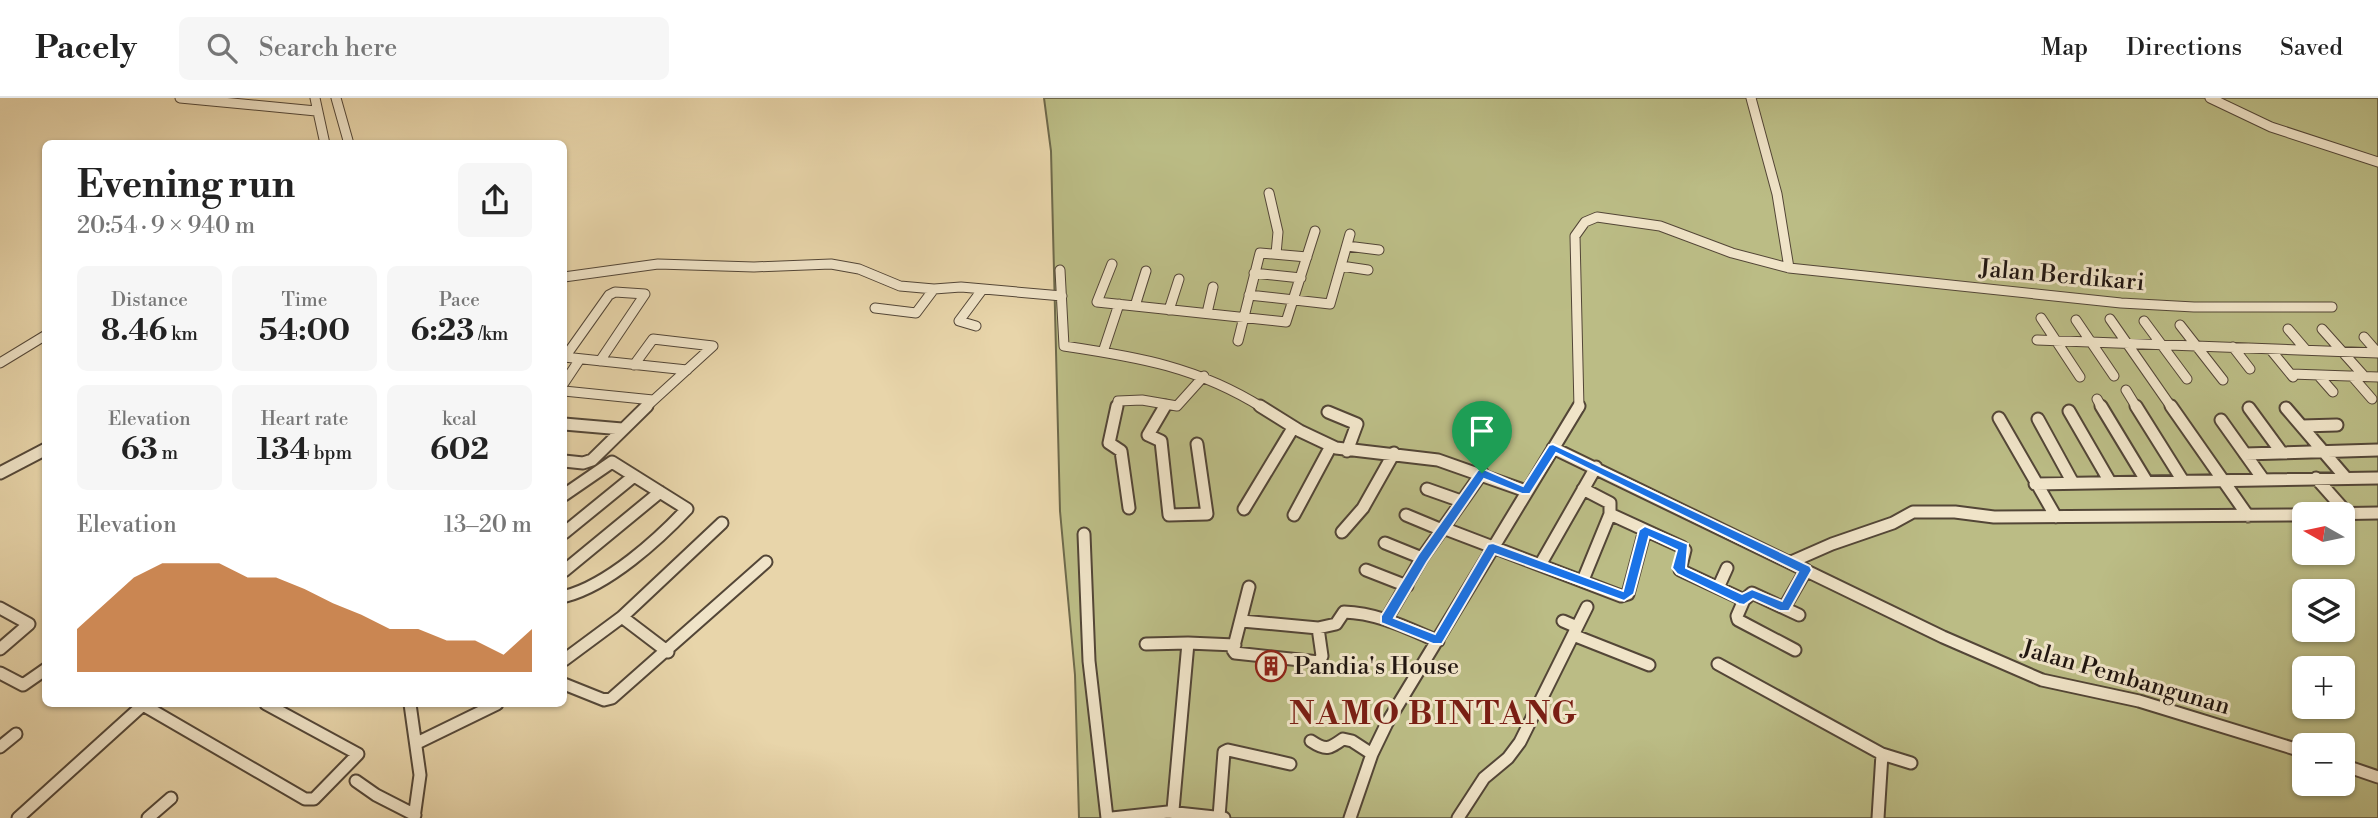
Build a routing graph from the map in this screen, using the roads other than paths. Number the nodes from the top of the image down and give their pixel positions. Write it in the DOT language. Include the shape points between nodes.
graph roads {
  1 [pos="180,98"];
  2 [pos="238,98"];
  3 [pos="336,98"];
  4 [pos="1751,98"];
  5 [pos="2210,98"];
  6 [pos="316,102"];
  7 [pos="324,140"];
  8 [pos="348,140"];
  9 [pos="2378,162"];
  10 [pos="1269,193"];
  11 [pos="1315,231"];
  12 [pos="1350,234"];
  13 [pos="1347,246"];
  14 [pos="1379,250"];
  15 [pos="1276,254"];
  16 [pos="1307,257"];
  17 [pos="1112,264"];
  18 [pos="1341,266"];
  19 [pos="1789,268"];
  20 [pos="1060,270"];
  21 [pos="1368,270"];
  22 [pos="1146,271"];
  23 [pos="1254,273"];
  24 [pos="567,278"];
  25 [pos="1301,278"];
  26 [pos="1179,279"];
  27 [pos="1213,287"];
  28 [pos="934,289"];
  29 [pos="982,290"];
  30 [pos="1249,295"];
  31 [pos="1062,296"];
  32 [pos="1294,300"];
  33 [pos="1119,304"];
  34 [pos="1135,306"];
  35 [pos="2332,307"];
  36 [pos="875,308"];
  37 [pos="1169,310"];
  38 [pos="1207,313"];
  39 [pos="1244,317"];
  40 [pos="2041,317"];
  41 [pos="2110,319"];
  42 [pos="2076,320"];
  43 [pos="2144,321"];
  44 [pos="2180,325"];
  45 [pos="976,326"];
  46 [pos="2288,329"];
  47 [pos="2322,329"];
  48 [pos="42,337"];
  49 [pos="2364,337"];
  50 [pos="2037,340"];
  51 [pos="1238,341"];
  52 [pos="2056,341"];
  53 [pos="2091,342"];
  54 [pos="2128,344"];
  55 [pos="2162,345"];
  56 [pos="2197,346"];
  57 [pos="2233,347"];
  58 [pos="2270,349"];
  59 [pos="2306,350"];
  60 [pos="2342,351"];
  61 [pos="1103,352"];
  62 [pos="567,353"];
  63 [pos="2378,353"];
  64 [pos="567,357"];
  65 [pos="580,359"];
  66 [pos="600,361"];
  67 [pos="0,363"];
  68 [pos="634,365"];
  69 [pos="2250,369"];
  70 [pos="687,370"];
  71 [pos="2318,375"];
  72 [pos="1204,376"];
  73 [pos="2114,376"];
  74 [pos="2358,376"];
  75 [pos="2080,377"];
  76 [pos="2378,377"];
  77 [pos="567,378"];
  78 [pos="2187,379"];
  79 [pos="2223,380"];
  80 [pos="2126,390"];
  81 [pos="567,391"];
  82 [pos="2333,392"];
  83 [pos="2097,399"];
  84 [pos="2372,399"];
  85 [pos="653,400"];
  86 [pos="1166,405"];
  87 [pos="2249,408"];
  88 [pos="2286,408"];
  89 [pos="2069,411"];
  90 [pos="1328,412"];
  91 [pos="2000,418"];
  92 [pos="2038,419"];
  93 [pos="2221,420"];
  94 [pos="567,424"];
  95 [pos="2337,425"];
  96 [pos="2302,426"];
  97 [pos="1293,428"];
  98 [pos="622,429"];
  99 [pos="1197,444"];
  100 [pos="1331,446"];
  101 [pos="1553,448"];
  102 [pos="2378,450"];
  103 [pos="42,451"];
  104 [pos="1347,451"];
  105 [pos="2323,451"];
  106 [pos="1394,453"];
  107 [pos="2282,453"];
  108 [pos="2245,454"];
  109 [pos="567,461"];
  110 [pos="1596,467"];
  111 [pos="0,473"];
  112 [pos="1482,473"];
  113 [pos="634,476"];
  114 [pos="2316,478"];
  115 [pos="2346,478"];
  116 [pos="2378,478"];
  117 [pos="2221,480"];
  118 [pos="2263,480"];
  119 [pos="2183,481"];
  120 [pos="2110,482"];
  121 [pos="2147,482"];
  122 [pos="2073,483"];
  123 [pos="2035,484"];
  124 [pos="1427,489"];
  125 [pos="1583,489"];
  126 [pos="1526,491"];
  127 [pos="660,492"];
  128 [pos="567,493"];
  129 [pos="1461,501"];
  130 [pos="2337,502"];
  131 [pos="1129,508"];
  132 [pos="1244,509"];
  133 [pos="2356,513"];
  134 [pos="2378,513"];
  135 [pos="1610,514"];
  136 [pos="1406,515"];
  137 [pos="2292,515"];
  138 [pos="1294,516"];
  139 [pos="2248,516"];
  140 [pos="2056,517"];
  141 [pos="722,523"];
  142 [pos="1443,529"];
  143 [pos="1645,530"];
  144 [pos="567,531"];
  145 [pos="1342,532"];
  146 [pos="1084,534"];
  147 [pos="1385,543"];
  148 [pos="1493,548"];
  149 [pos="1422,558"];
  150 [pos="766,562"];
  151 [pos="1791,562"];
  152 [pos="1540,565"];
  153 [pos="1727,568"];
  154 [pos="567,569"];
  155 [pos="1366,570"];
  156 [pos="1806,570"];
  157 [pos="1583,580"];
  158 [pos="1407,586"];
  159 [pos="1248,587"];
  160 [pos="1718,588"];
  161 [pos="567,594"];
  162 [pos="1744,600"];
  163 [pos="1587,607"];
  164 [pos="0,608"];
  165 [pos="1784,608"];
  166 [pos="1799,615"];
  167 [pos="622,617"];
  168 [pos="1386,620"];
  169 [pos="1242,621"];
  170 [pos="1563,621"];
  171 [pos="1318,628"];
  172 [pos="1575,631"];
  173 [pos="1438,641"];
  174 [pos="1146,643"];
  175 [pos="1188,643"];
  176 [pos="1235,645"];
  177 [pos="0,649"];
  178 [pos="1795,650"];
  179 [pos="667,652"];
  180 [pos="567,658"];
  181 [pos="1718,664"];
  182 [pos="1649,665"];
  183 [pos="42,672"];
  184 [pos="0,673"];
  185 [pos="567,685"];
  186 [pos="141,707"];
  187 [pos="149,707"];
  188 [pos="278,707"];
  189 [pos="411,707"];
  190 [pos="491,707"];
  191 [pos="16,734"];
  192 [pos="1311,741"];
  193 [pos="417,743"];
  194 [pos="0,747"];
  195 [pos="2292,749"];
  196 [pos="1372,754"];
  197 [pos="1882,754"];
  198 [pos="1911,763"];
  199 [pos="1290,764"];
  200 [pos="2355,769"];
  201 [pos="2378,777"];
  202 [pos="356,780"];
  203 [pos="171,798"];
  204 [pos="1173,810"];
  205 [pos="415,816"];
  206 [pos="1222,817"];
  207 [pos="18,818"];
  208 [pos="148,818"];
  209 [pos="1107,818"];
  210 [pos="1112,818"];
  211 [pos="1350,818"];
  212 [pos="1458,818"];
  213 [pos="1878,818"];
  1 -- 6 [label="street"];
  2 -- 6 [label="street"];
  3 -- 8 [label="street"];
  4 -- 19 [label="street" via="1777,194"];
  5 -- 9 [label="street" via="2270,127"];
  6 -- 7 [label="street"];
  10 -- 15 [label="street" via="1278,232"];
  11 -- 16 [label="street"];
  12 -- 13 [label="street"];
  13 -- 14 [label="street"];
  13 -- 18 [label="street"];
  15 -- 16 [label="street"];
  15 -- 23 [label="street" via="1260,253"];
  16 -- 25 [label="street"];
  17 -- 33 [label="street" via="1097,302"];
  18 -- 21 [label="street"];
  18 -- 32 [label="street" via="1330,304"];
  19 -- 35 [label="street, Jalan Berdikari" via="2121,303"];
  19 -- 101 [label="street, Jalan Berdikari" via="1660,226 1597,217 1585,222 1575,236 1579,408"];
  20 -- 31 [label="street"];
  22 -- 34 [label="street"];
  23 -- 25 [label="street"];
  23 -- 30 [label="street"];
  24 -- 28 [label="street" via="658,264 831,264 867,272 890,284"];
  25 -- 32 [label="street"];
  26 -- 37 [label="street"];
  27 -- 38 [label="street"];
  28 -- 29 [label="street"];
  28 -- 36 [label="street" via="916,313"];
  29 -- 31 [label="street"];
  29 -- 45 [label="street" via="959,321"];
  30 -- 32 [label="street"];
  30 -- 39 [label="street"];
  31 -- 61 [label="street" via="1064,346"];
  32 -- 39 [label="street" via="1286,322"];
  33 -- 34 [label="street"];
  33 -- 61 [label="street"];
  34 -- 37 [label="street"];
  37 -- 38 [label="street"];
  38 -- 39 [label="street"];
  39 -- 51 [label="street"];
  40 -- 52 [label="street"];
  41 -- 54 [label="street"];
  42 -- 53 [label="street"];
  43 -- 55 [label="street"];
  44 -- 56 [label="street"];
  46 -- 59 [label="street"];
  47 -- 60 [label="street"];
  48 -- 67 [label="street"];
  49 -- 63 [label="street"];
  50 -- 52 [label="street"];
  52 -- 53 [label="street"];
  52 -- 75 [label="street"];
  53 -- 54 [label="street"];
  53 -- 73 [label="street"];
  54 -- 55 [label="street"];
  54 -- 117 [label="street"];
  55 -- 56 [label="street"];
  55 -- 78 [label="street"];
  56 -- 57 [label="street"];
  56 -- 79 [label="street"];
  57 -- 58 [label="street"];
  57 -- 69 [label="street"];
  58 -- 59 [label="street"];
  58 -- 71 [label="street" via="2292,375"];
  59 -- 60 [label="street"];
  60 -- 63 [label="street"];
  60 -- 74 [label="street"];
  61 -- 72 [label="street"];
  62 -- 66 [label="street" via="609,295 645,294"];
  64 -- 65 [label="street"];
  65 -- 66 [label="street"];
  65 -- 77 [label="street"];
  66 -- 68 [label="street"];
  68 -- 70 [label="street"];
  68 -- 70 [label="street" via="653,339 712,345"];
  70 -- 85 [label="street"];
  71 -- 74 [label="street"];
  71 -- 82 [label="street"];
  72 -- 86 [label="street" via="1177,406"];
  72 -- 97 [label="street"];
  74 -- 76 [label="street"];
  74 -- 84 [label="street"];
  80 -- 119 [label="street"];
  81 -- 85 [label="street"];
  83 -- 121 [label="street"];
  85 -- 98 [label="street"];
  86 -- 99 [label="street" via="1148,435 1161,441 1169,515 1207,514"];
  86 -- 131 [label="street" via="1118,401 1109,443 1121,451"];
  87 -- 107 [label="street"];
  88 -- 96 [label="street"];
  89 -- 120 [label="street"];
  90 -- 104 [label="street" via="1357,424"];
  91 -- 123 [label="street"];
  92 -- 122 [label="street"];
  93 -- 108 [label="street"];
  94 -- 98 [label="street"];
  95 -- 96 [label="street"];
  96 -- 105 [label="street"];
  97 -- 100 [label="street"];
  97 -- 132 [label="street"];
  98 -- 109 [label="street" via="592,460"];
  100 -- 104 [label="street"];
  100 -- 138 [label="street"];
  101 -- 110 [label="street, Jalan Pembangunan"];
  101 -- 126 [label="street, Jalan Berdikari"];
  102 -- 105 [label="street"];
  103 -- 111 [label="street"];
  104 -- 106 [label="street"];
  105 -- 107 [label="street"];
  105 -- 115 [label="street"];
  106 -- 112 [label="street"];
  106 -- 145 [label="street" via="1363,508"];
  107 -- 108 [label="street"];
  108 -- 118 [label="street"];
  110 -- 125 [label="street"];
  110 -- 151 [label="street, Jalan Pembangunan"];
  112 -- 126 [label="street"];
  112 -- 129 [label="street"];
  113 -- 127 [label="street"];
  113 -- 128 [label="street" via="609,462"];
  113 -- 144 [label="street"];
  114 -- 115 [label="street"];
  114 -- 118 [label="street"];
  114 -- 130 [label="street"];
  115 -- 116 [label="street"];
  117 -- 118 [label="street"];
  117 -- 119 [label="street"];
  117 -- 139 [label="street"];
  119 -- 121 [label="street"];
  120 -- 121 [label="street"];
  120 -- 122 [label="street"];
  122 -- 123 [label="street"];
  123 -- 140 [label="street"];
  124 -- 129 [label="street"];
  125 -- 135 [label="street" via="1610,503"];
  125 -- 152 [label="street"];
  126 -- 148 [label="street, Jalan Berdikari"];
  127 -- 154 [label="street"];
  127 -- 161 [label="street" via="686,508 685,512 616,570 582,591"];
  129 -- 142 [label="street"];
  133 -- 134 [label="street"];
  135 -- 143 [label="street"];
  135 -- 157 [label="street"];
  136 -- 142 [label="street"];
  137 -- 139 [label="street"];
  139 -- 140 [label="street"];
  140 -- 151 [label="street" via="1913,512"];
  141 -- 167 [label="street"];
  142 -- 148 [label="street"];
  142 -- 149 [label="street"];
  143 -- 157 [label="street" via="1627,595 1616,595"];
  143 -- 160 [label="street" via="1683,547 1679,569"];
  146 -- 209 [label="street" via="1089,661"];
  147 -- 149 [label="street"];
  148 -- 152 [label="street"];
  148 -- 173 [label="street, Jalan Berdikari"];
  149 -- 158 [label="street"];
  150 -- 179 [label="street"];
  151 -- 156 [label="street, Jalan Pembangunan"];
  152 -- 157 [label="street"];
  153 -- 160 [label="street"];
  155 -- 158 [label="street"];
  156 -- 165 [label="street"];
  156 -- 195 [label="street, Jalan Pembangunan" via="2042,680 2139,701"];
  158 -- 168 [label="street"];
  159 -- 169 [label="street"];
  160 -- 162 [label="street"];
  162 -- 165 [label="street" via="1752,593"];
  162 -- 178 [label="street" via="1738,620"];
  163 -- 172 [label="street"];
  164 -- 177 [label="street" via="29,624"];
  165 -- 166 [label="street"];
  167 -- 179 [label="street"];
  167 -- 180 [label="street"];
  168 -- 171 [label="street" via="1345,612 1336,624"];
  168 -- 173 [label="street"];
  169 -- 171 [label="street"];
  169 -- 176 [label="street"];
  170 -- 172 [label="street"];
  171 -- 176 [label="street" via="1319,662 1235,653"];
  172 -- 182 [label="street"];
  172 -- 212 [label="street" via="1520,742 1484,778"];
  173 -- 196 [label="street, Jalan Berdikari"];
  174 -- 175 [label="street"];
  175 -- 176 [label="street"];
  175 -- 204 [label="street"];
  179 -- 185 [label="street" via="610,699"];
  181 -- 197 [label="street"];
  183 -- 184 [label="street" via="23,685"];
  186 -- 207 [label="street"];
  187 -- 188 [label="street" via="305,799 314,799 358,754"];
  189 -- 193 [label="street"];
  190 -- 193 [label="street"];
  191 -- 194 [label="street"];
  192 -- 196 [label="street" via="1330,750 1343,739"];
  193 -- 205 [label="street" via="420,775"];
  196 -- 211 [label="street, Jalan Berdikari"];
  197 -- 198 [label="street"];
  197 -- 213 [label="street"];
  199 -- 206 [label="street" via="1224,752"];
  200 -- 201 [label="street"];
  202 -- 205 [label="street"];
  203 -- 208 [label="street"];
  204 -- 206 [label="street"];
  204 -- 210 [label="street"];
}
